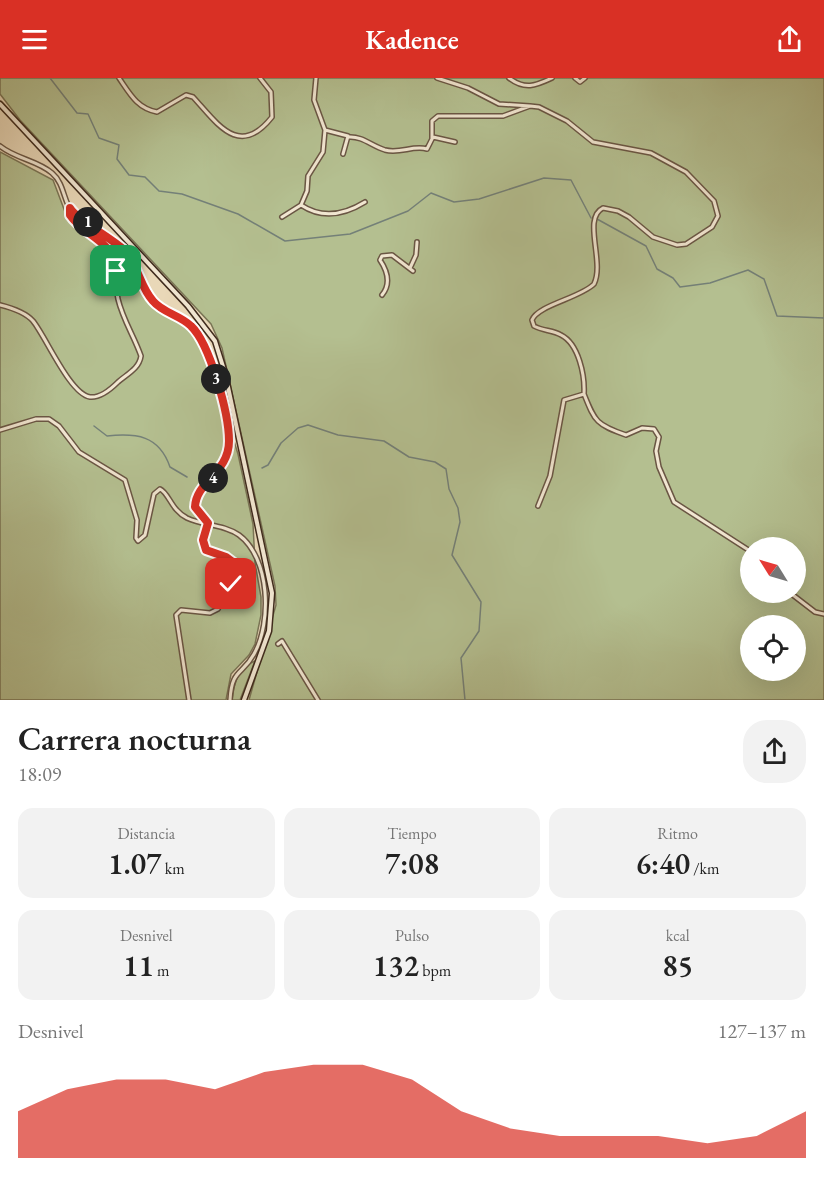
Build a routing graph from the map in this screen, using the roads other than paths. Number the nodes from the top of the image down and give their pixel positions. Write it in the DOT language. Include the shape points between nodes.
graph roads {
  1 [pos="119,78"];
  2 [pos="260,78"];
  3 [pos="316,78"];
  4 [pos="437,78"];
  5 [pos="509,78"];
  6 [pos="552,78"];
  7 [pos="575,78"];
  8 [pos="585,78"];
  9 [pos="0,104"];
  10 [pos="530,106"];
  11 [pos="325,130"];
  12 [pos="349,137"];
  13 [pos="432,138"];
  14 [pos="455,142"];
  15 [pos="0,146"];
  16 [pos="343,154"];
  17 [pos="365,202"];
  18 [pos="301,205"];
  19 [pos="70,208"];
  20 [pos="282,217"];
  21 [pos="417,242"];
  22 [pos="382,295"];
  23 [pos="0,305"];
  24 [pos="584,394"];
  25 [pos="0,430"];
  26 [pos="538,506"];
  27 [pos="208,523"];
  28 [pos="740,545"];
  29 [pos="803,603"];
  30 [pos="824,614"];
  31 [pos="278,644"];
  32 [pos="189,700"];
  33 [pos="230,700"];
  34 [pos="244,700"];
  35 [pos="318,700"];
  1 -- 2 [label="street" via="129,96 149,110 158,112 180,96 193,97 223,130 239,136 258,131 272,117 271,92"];
  3 -- 11 [label="street" via="314,100"];
  4 -- 10 [label="street" via="499,104"];
  5 -- 6 [label="street" via="531,87"];
  7 -- 8 [label="street" via="580,82"];
  9 -- 34 [label="main road" via="206,326 218,348 272,593 269,631"];
  10 -- 13 [label="street" via="503,116 438,116 432,121"];
  10 -- 24 [label="street" via="557,115 593,142 651,153 686,172 718,210 712,227 677,245 653,237 618,211 597,211 593,220 598,263 594,284 537,312 532,320 534,326 559,333 567,340 585,378"];
  11 -- 12 [label="street"];
  11 -- 18 [label="street" via="323,152 308,176"];
  12 -- 13 [label="street" via="385,150 404,151 428,148"];
  12 -- 16 [label="street"];
  13 -- 14 [label="street"];
  15 -- 19 [label="street" via="21,160 50,171 63,186"];
  17 -- 18 [label="street" via="350,212 333,214"];
  18 -- 20 [label="street"];
  19 -- 23 [label="street" via="75,222 100,239 115,259 121,312 141,356 136,368 102,394 84,395 32,319"];
  19 -- 27 [label="street" via="124,251 153,302 193,327 204,340 230,442 220,470 195,502 196,511"];
  21 -- 22 [label="street" via="411,269 392,255 382,256 380,260 388,277"];
  24 -- 26 [label="street" via="564,400 550,476"];
  24 -- 28 [label="street" via="595,421 605,429 626,435 642,428 654,429 659,437 659,467 674,502"];
  25 -- 27 [label="street" via="43,418 55,422 79,452 125,480 137,520 138,541 145,535 151,503 158,490 166,492 171,506 180,513"];
  27 -- 32 [label="street" via="203,540 206,550 235,562 238,570 218,609 210,613 184,609 176,615"];
  27 -- 33 [label="street" via="223,527 249,544 258,560 266,610 257,648 234,676"];
  29 -- 30 [label="street"];
  31 -- 35 [label="street" via="281,641"];
}
